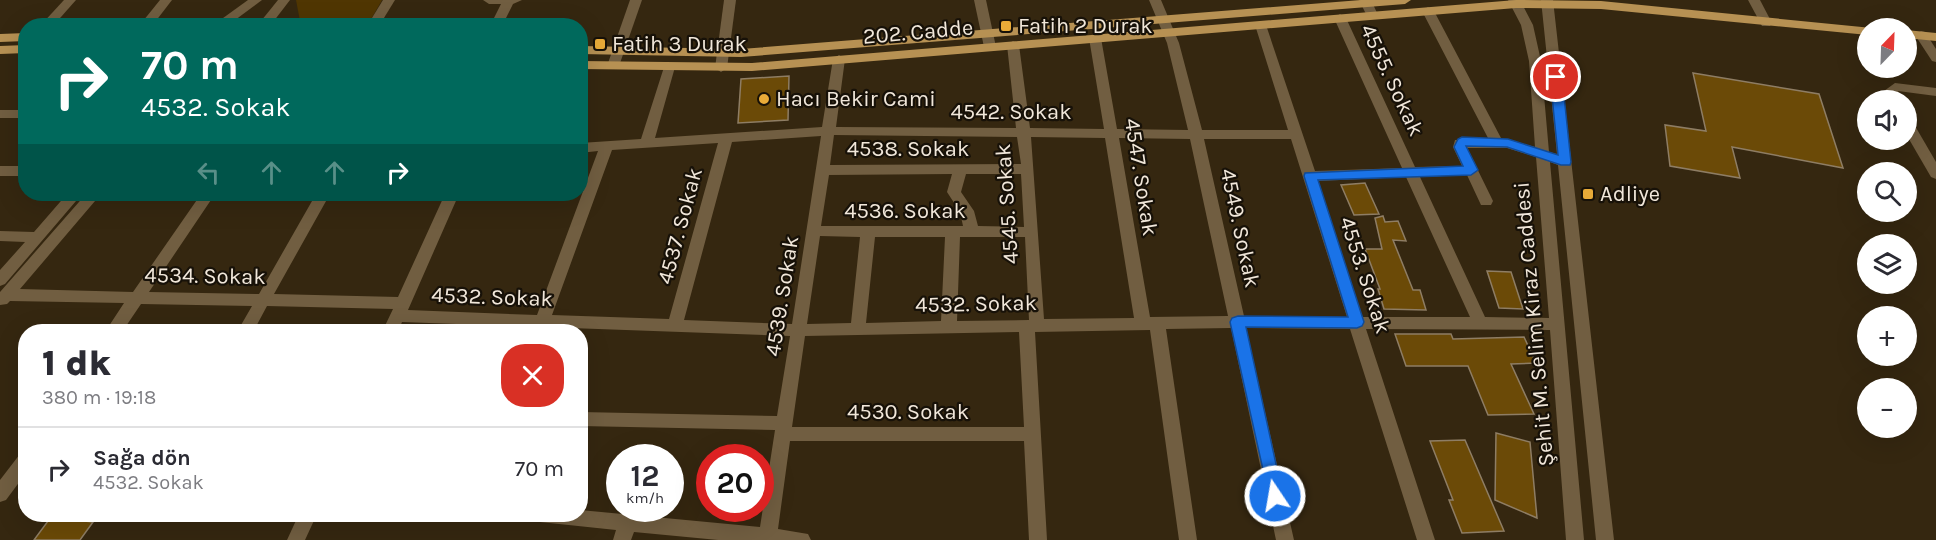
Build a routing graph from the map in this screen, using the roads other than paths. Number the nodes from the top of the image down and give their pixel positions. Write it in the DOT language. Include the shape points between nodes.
graph roads {
  1 [pos="70,0"];
  2 [pos="166,0"];
  3 [pos="256,0"];
  4 [pos="284,0"];
  5 [pos="389,0"];
  6 [pos="489,0"];
  7 [pos="509,0"];
  8 [pos="517,0"];
  9 [pos="636,0"];
  10 [pos="730,0"];
  11 [pos="980,0"];
  12 [pos="1155,0"];
  13 [pos="1405,0"];
  14 [pos="1648,0"];
  15 [pos="1754,0"];
  16 [pos="1365,2"];
  17 [pos="1515,2"];
  18 [pos="1547,2"];
  19 [pos="1428,11"];
  20 [pos="1372,15"];
  21 [pos="53,18"];
  22 [pos="151,18"];
  23 [pos="230,18"];
  24 [pos="269,18"];
  25 [pos="378,18"];
  26 [pos="500,18"];
  27 [pos="1340,18"];
  28 [pos="1764,18"];
  29 [pos="1262,25"];
  30 [pos="1165,26"];
  31 [pos="1857,29"];
  32 [pos="987,33"];
  33 [pos="1917,35"];
  34 [pos="1921,35"];
  35 [pos="18,37"];
  36 [pos="1936,37"];
  37 [pos="0,38"];
  38 [pos="1095,38"];
  39 [pos="1013,45"];
  40 [pos="990,47"];
  41 [pos="18,49"];
  42 [pos="0,50"];
  43 [pos="588,50"];
  44 [pos="618,51"];
  45 [pos="723,54"];
  46 [pos="1936,58"];
  47 [pos="839,59"];
  48 [pos="588,65"];
  49 [pos="613,66"];
  50 [pos="669,67"];
  51 [pos="721,68"];
  52 [pos="1892,90"];
  53 [pos="1936,92"];
  54 [pos="0,114"];
  55 [pos="18,114"];
  56 [pos="830,131"];
  57 [pos="1025,133"];
  58 [pos="1112,134"];
  59 [pos="1196,134"];
  60 [pos="1297,135"];
  61 [pos="726,138"];
  62 [pos="1496,141"];
  63 [pos="1917,141"];
  64 [pos="647,143"];
  65 [pos="607,146"];
  66 [pos="588,147"];
  67 [pos="1543,154"];
  68 [pos="1565,162"];
  69 [pos="960,169"];
  70 [pos="1028,169"];
  71 [pos="824,170"];
  72 [pos="1471,170"];
  73 [pos="0,171"];
  74 [pos="18,171"];
  75 [pos="1411,172"];
  76 [pos="1936,174"];
  77 [pos="1310,176"];
  78 [pos="588,197"];
  79 [pos="69,201"];
  80 [pos="88,201"];
  81 [pos="203,201"];
  82 [pos="319,201"];
  83 [pos="449,201"];
  84 [pos="587,201"];
  85 [pos="1486,201"];
  86 [pos="814,231"];
  87 [pos="868,231"];
  88 [pos="952,232"];
  89 [pos="972,232"];
  90 [pos="1032,232"];
  91 [pos="0,236"];
  92 [pos="37,237"];
  93 [pos="0,280"];
  94 [pos="136,297"];
  95 [pos="3,299"];
  96 [pos="263,300"];
  97 [pos="400,310"];
  98 [pos="542,321"];
  99 [pos="1238,322"];
  100 [pos="1357,322"];
  101 [pos="1150,323"];
  102 [pos="1480,323"];
  103 [pos="118,324"];
  104 [pos="250,324"];
  105 [pos="394,324"];
  106 [pos="562,324"];
  107 [pos="1557,324"];
  108 [pos="675,326"];
  109 [pos="1032,326"];
  110 [pos="588,327"];
  111 [pos="949,327"];
  112 [pos="858,329"];
  113 [pos="799,330"];
  114 [pos="588,419"];
  115 [pos="784,429"];
  116 [pos="1033,434"];
  117 [pos="13,477"];
  118 [pos="0,494"];
  119 [pos="304,522"];
  120 [pos="580,522"];
  121 [pos="625,531"];
  122 [pos="768,538"];
  123 [pos="296,540"];
  124 [pos="802,540"];
  125 [pos="1038,540"];
  126 [pos="1188,540"];
  127 [pos="1285,540"];
  128 [pos="1426,540"];
  129 [pos="1575,540"];
  130 [pos="1605,540"];
  1 -- 21 [label="street"];
  2 -- 22 [label="street"];
  3 -- 23 [label="street"];
  4 -- 24 [label="street"];
  5 -- 25 [label="street"];
  6 -- 7 [label="street"];
  7 -- 8 [label="street"];
  7 -- 26 [label="street"];
  9 -- 44 [label="street"];
  10 -- 45 [label="street"];
  11 -- 32 [label="street"];
  12 -- 30 [label="street, 4549. Sokak"];
  13 -- 16 [label="main road, 202. Cadde"];
  14 -- 28 [label="main road, 202. Cadde"];
  15 -- 28 [label="street"];
  16 -- 20 [label="street"];
  16 -- 30 [label="main road, 202. Cadde"];
  17 -- 18 [label="main road, 202. Cadde"];
  17 -- 19 [label="main road, 202. Cadde"];
  17 -- 67 [label="street, Şehit M. Selim Kiraz Caddesi" via="1527,25 1535,61"];
  18 -- 28 [label="main road, 202. Cadde"];
  18 -- 68 [label="street, Şehit M. Selim Kiraz Caddesi"];
  19 -- 20 [label="main road, 202. Cadde"];
  19 -- 62 [label="street"];
  20 -- 27 [label="main road, 202. Cadde"];
  27 -- 29 [label="main road, 202. Cadde"];
  27 -- 75 [label="street, 4555. Sokak"];
  28 -- 31 [label="main road, 202. Cadde"];
  29 -- 30 [label="main road, 202. Cadde"];
  29 -- 60 [label="street, 4553. Sokak"];
  30 -- 32 [label="main road, 202. Cadde"];
  30 -- 38 [label="main road, 202. Cadde"];
  30 -- 59 [label="street, 4549. Sokak"];
  32 -- 40 [label="street"];
  32 -- 45 [label="main road, 202. Cadde"];
  33 -- 34 [label="main road"];
  34 -- 36 [label="main road"];
  34 -- 46 [label="street"];
  35 -- 37 [label="main road"];
  38 -- 39 [label="main road, 202. Cadde"];
  38 -- 58 [label="street, 4547. Sokak"];
  39 -- 40 [label="main road, 202. Cadde"];
  39 -- 57 [label="street, 4545. Sokak"];
  40 -- 47 [label="main road, 202. Cadde"];
  41 -- 42 [label="main road"];
  43 -- 44 [label="main road, 202. Cadde"];
  44 -- 45 [label="main road, 202. Cadde"];
  44 -- 49 [label="street"];
  45 -- 51 [label="street"];
  47 -- 51 [label="main road, 202. Cadde"];
  47 -- 56 [label="street, 4539. Sokak"];
  48 -- 49 [label="main road, 202. Cadde"];
  49 -- 50 [label="main road, 202. Cadde"];
  50 -- 51 [label="main road, 202. Cadde"];
  50 -- 64 [label="street"];
  52 -- 53 [label="street" via="1895,87"];
  54 -- 55 [label="street"];
  56 -- 57 [label="street, 4542. Sokak"];
  56 -- 61 [label="street, 4542. Sokak"];
  56 -- 71 [label="street, 4539. Sokak"];
  57 -- 58 [label="street, 4542. Sokak"];
  57 -- 70 [label="street, 4545. Sokak"];
  58 -- 59 [label="street, 4542. Sokak"];
  58 -- 101 [label="street, 4547. Sokak"];
  59 -- 60 [label="street, 4542. Sokak"];
  59 -- 99 [label="street, 4549. Sokak"];
  60 -- 77 [label="street, 4553. Sokak"];
  61 -- 64 [label="street, 4542. Sokak"];
  61 -- 108 [label="street, 4537. Sokak"];
  62 -- 67 [label="street"];
  62 -- 72 [label="street" via="1460,143"];
  63 -- 76 [label="street"];
  64 -- 65 [label="street, 4542. Sokak"];
  65 -- 66 [label="street, 4542. Sokak"];
  65 -- 78 [label="street"];
  67 -- 68 [label="street"];
  67 -- 107 [label="street, Şehit M. Selim Kiraz Caddesi"];
  68 -- 130 [label="street, Şehit M. Selim Kiraz Caddesi"];
  69 -- 70 [label="street, 4538. Sokak"];
  69 -- 71 [label="street, 4538. Sokak"];
  69 -- 89 [label="street" via="954,192 967,211"];
  70 -- 90 [label="street, 4545. Sokak"];
  71 -- 86 [label="street, 4539. Sokak"];
  72 -- 75 [label="street"];
  72 -- 85 [label="street"];
  73 -- 74 [label="street"];
  75 -- 77 [label="street"];
  75 -- 102 [label="street, 4555. Sokak"];
  77 -- 100 [label="street, 4553. Sokak"];
  79 -- 92 [label="street"];
  80 -- 95 [label="street"];
  81 -- 94 [label="street"];
  82 -- 96 [label="street"];
  83 -- 97 [label="street"];
  84 -- 98 [label="street"];
  86 -- 87 [label="street, 4536. Sokak"];
  86 -- 113 [label="street, 4539. Sokak"];
  87 -- 88 [label="street, 4536. Sokak"];
  87 -- 112 [label="street"];
  88 -- 89 [label="street, 4536. Sokak"];
  88 -- 111 [label="street"];
  89 -- 90 [label="street, 4536. Sokak"];
  90 -- 109 [label="street, 4545. Sokak"];
  91 -- 92 [label="street"];
  92 -- 93 [label="street"];
  94 -- 95 [label="street, 4534. Sokak"];
  94 -- 96 [label="street, 4534. Sokak"];
  94 -- 103 [label="street"];
  96 -- 97 [label="street, 4534. Sokak"];
  96 -- 104 [label="street"];
  97 -- 98 [label="street, 4532. Sokak"];
  97 -- 105 [label="street"];
  98 -- 106 [label="street, 4532. Sokak"];
  99 -- 100 [label="street, 4532. Sokak"];
  99 -- 101 [label="street, 4532. Sokak"];
  99 -- 127 [label="street, 4549. Sokak"];
  100 -- 102 [label="street, 4532. Sokak"];
  100 -- 128 [label="street, 4553. Sokak"];
  101 -- 109 [label="street, 4532. Sokak"];
  101 -- 126 [label="street, 4547. Sokak"];
  102 -- 107 [label="street, 4532. Sokak"];
  107 -- 129 [label="street, Şehit M. Selim Kiraz Caddesi"];
  108 -- 110 [label="street, 4532. Sokak"];
  108 -- 113 [label="street, 4532. Sokak"];
  109 -- 111 [label="street, 4532. Sokak"];
  109 -- 116 [label="street, 4545. Sokak"];
  111 -- 112 [label="street, 4532. Sokak"];
  112 -- 113 [label="street, 4532. Sokak"];
  113 -- 115 [label="street, 4539. Sokak"];
  114 -- 115 [label="street, 4530. Sokak"];
  115 -- 116 [label="street, 4530. Sokak"];
  115 -- 122 [label="street, 4539. Sokak"];
  116 -- 125 [label="street, 4545. Sokak"];
  117 -- 118 [label="street"];
  119 -- 123 [label="street"];
  120 -- 121 [label="street"];
  121 -- 122 [label="street"];
  122 -- 124 [label="street"];
}
